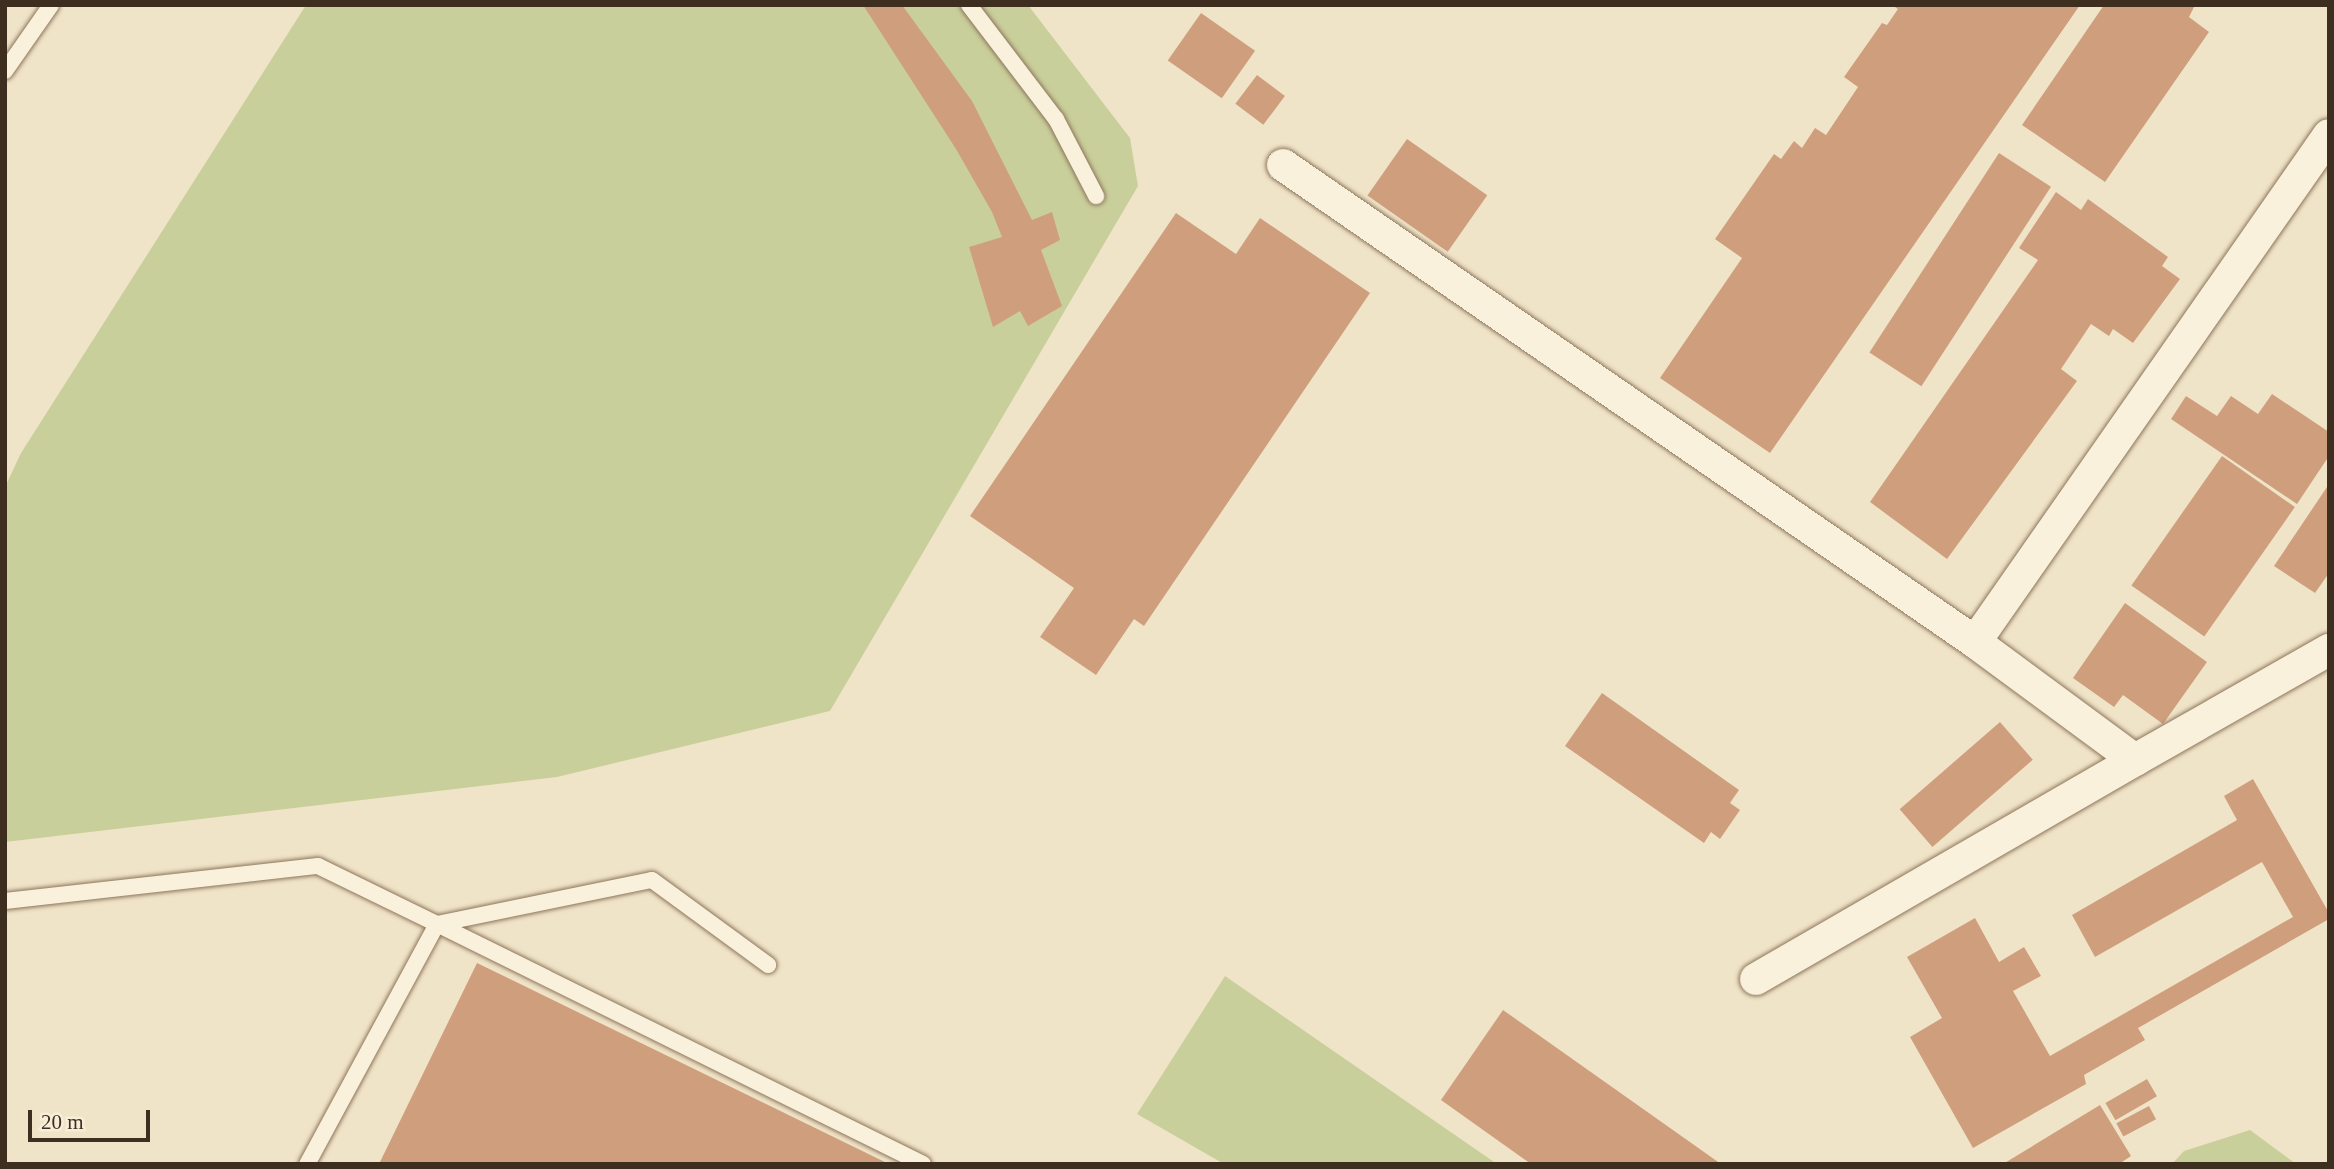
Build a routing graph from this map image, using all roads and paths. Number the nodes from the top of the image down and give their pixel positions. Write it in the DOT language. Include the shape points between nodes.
graph roads {
  1 [pos="51,5"];
  2 [pos="969,5"];
  3 [pos="5,71"];
  4 [pos="2329,135"];
  5 [pos="1283,165"];
  6 [pos="1096,196"];
  7 [pos="1975,642"];
  8 [pos="2329,650"];
  9 [pos="2135,760"];
  10 [pos="5,901"];
  11 [pos="437,924"];
  12 [pos="768,965"];
  13 [pos="1756,979"];
  14 [pos="307,1164"];
  15 [pos="923,1164"];
  1 -- 3 [label="lane"];
  2 -- 6 [label="lane" via="1056,120"];
  4 -- 7 [label="street"];
  5 -- 7 [label="street"];
  7 -- 9 [label="street"];
  8 -- 9 [label="street"];
  9 -- 13 [label="street"];
  10 -- 11 [label="lane" via="318,866"];
  11 -- 12 [label="lane" via="652,880"];
  11 -- 14 [label="lane"];
  11 -- 15 [label="lane"];
}
